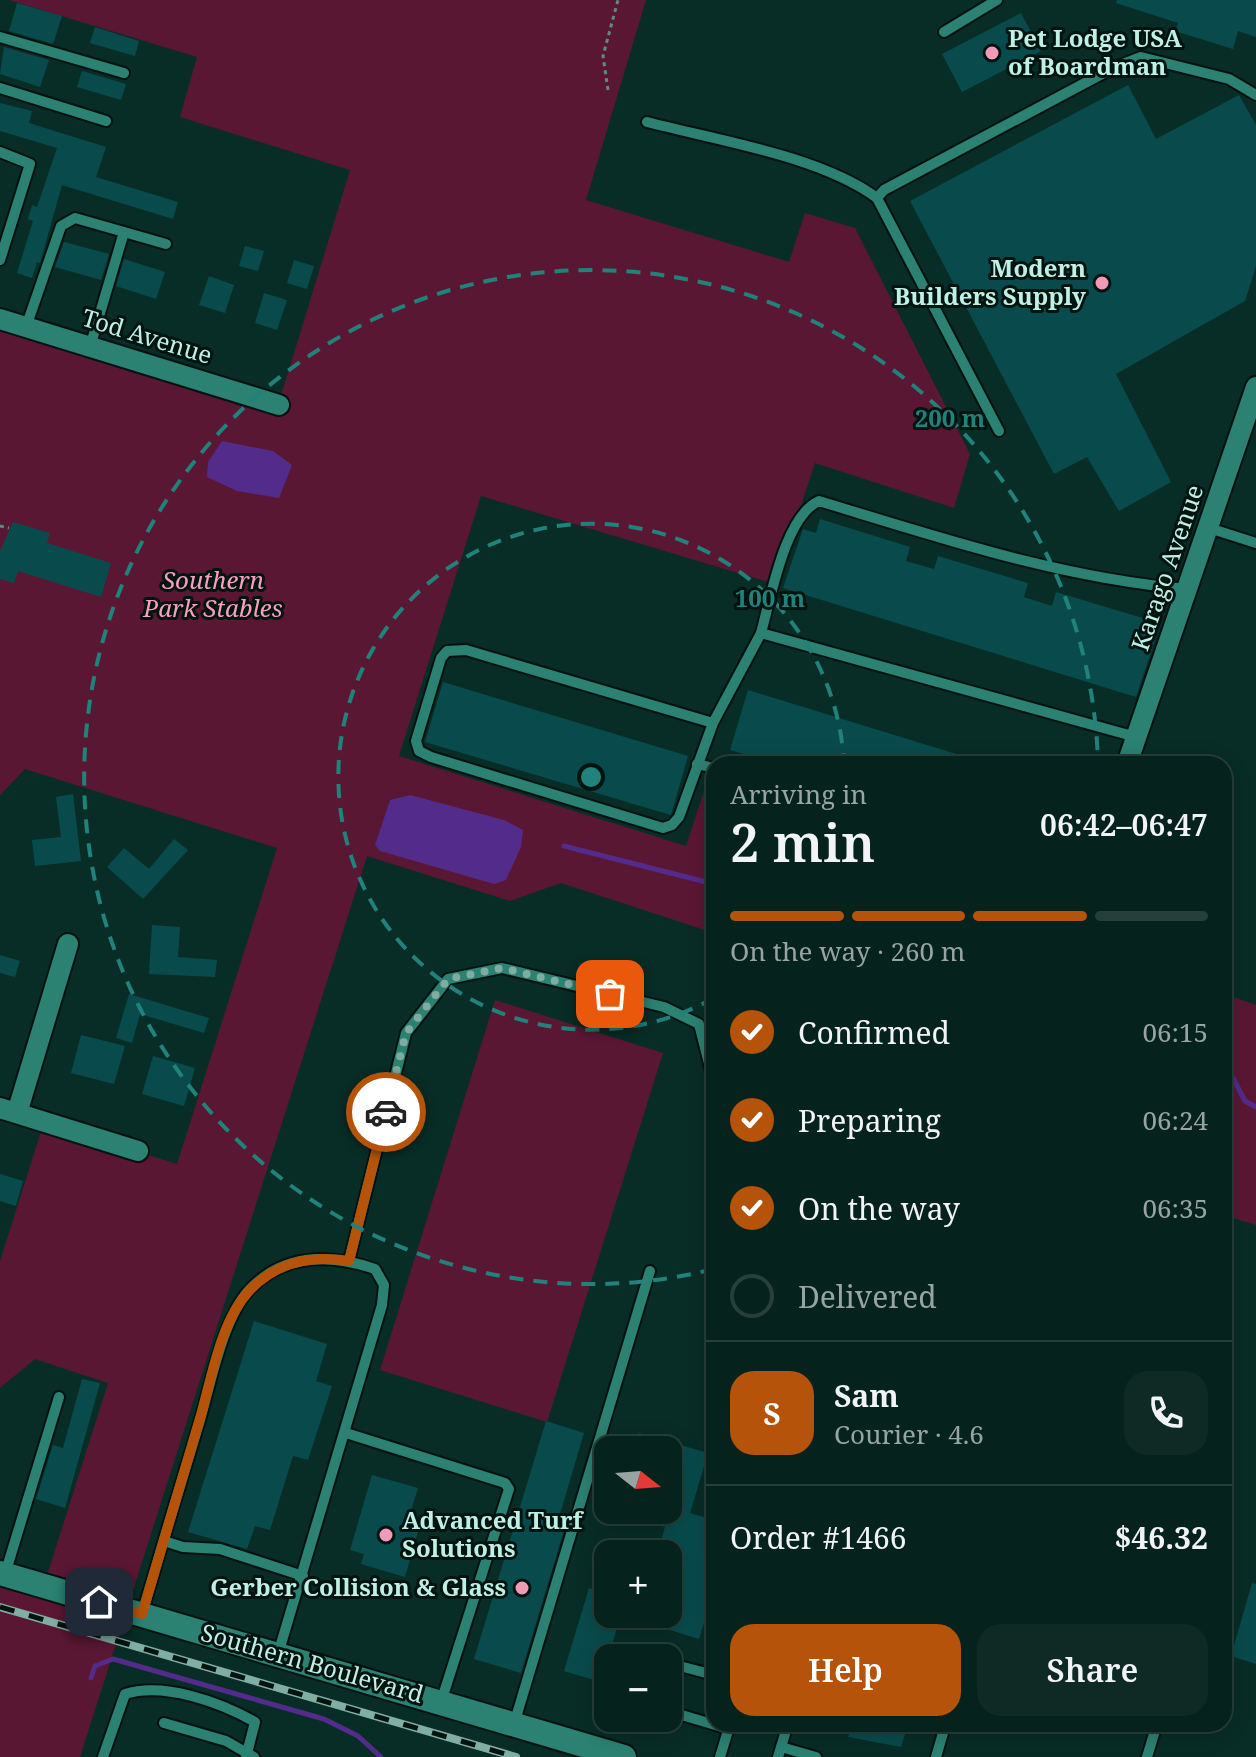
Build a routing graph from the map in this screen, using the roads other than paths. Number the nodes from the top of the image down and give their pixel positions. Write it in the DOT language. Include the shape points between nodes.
graph roads {
  1 [pos="997,0"];
  2 [pos="944,32"];
  3 [pos="0,37"];
  4 [pos="124,73"];
  5 [pos="0,88"];
  6 [pos="1256,95"];
  7 [pos="106,121"];
  8 [pos="647,122"];
  9 [pos="0,152"];
  10 [pos="877,198"];
  11 [pos="4,232"];
  12 [pos="124,232"];
  13 [pos="166,244"];
  14 [pos="0,260"];
  15 [pos="0,319"];
  16 [pos="26,327"];
  17 [pos="90,347"];
  18 [pos="1255,392"];
  19 [pos="279,405"];
  20 [pos="999,431"];
  21 [pos="1209,528"];
  22 [pos="1256,543"];
  23 [pos="1187,589"];
  24 [pos="761,633"];
  25 [pos="713,723"];
  26 [pos="1136,737"];
  27 [pos="1130,756"];
  28 [pos="697,764"];
  29 [pos="706,766"];
  30 [pos="68,944"];
  31 [pos="706,1052"];
  32 [pos="8,1111"];
  33 [pos="138,1151"];
  34 [pos="349,1261"];
  35 [pos="650,1271"];
  36 [pos="59,1397"];
  37 [pos="346,1433"];
  38 [pos="164,1541"];
  39 [pos="3,1574"];
  40 [pos="303,1576"];
  41 [pos="142,1614"];
  42 [pos="278,1654"];
  43 [pos="682,1667"];
  44 [pos="706,1673"];
  45 [pos="441,1702"];
  46 [pos="682,1714"];
  47 [pos="706,1720"];
  48 [pos="164,1723"];
  49 [pos="514,1724"];
  50 [pos="728,1732"];
  51 [pos="786,1732"];
  52 [pos="1155,1732"];
  53 [pos="943,1733"];
  54 [pos="780,1752"];
  55 [pos="612,1755"];
  56 [pos="249,1756"];
  57 [pos="103,1757"];
  58 [pos="720,1757"];
  59 [pos="816,1757"];
  60 [pos="936,1757"];
  61 [pos="1147,1757"];
  1 -- 2 [label="lane"];
  3 -- 4 [label="lane"];
  5 -- 7 [label="lane"];
  6 -- 10 [label="lane" via="1229,79 1141,57"];
  8 -- 10 [label="lane" via="818,167"];
  9 -- 11 [label="lane" via="30,164"];
  10 -- 20 [label="lane"];
  11 -- 14 [label="lane"];
  12 -- 13 [label="lane"];
  12 -- 16 [label="lane" via="75,218 61,226"];
  12 -- 17 [label="lane"];
  15 -- 16 [label="street, Tod Avenue"];
  16 -- 17 [label="street, Tod Avenue"];
  17 -- 19 [label="street, Tod Avenue"];
  18 -- 21 [label="street, Karago Avenue"];
  21 -- 22 [label="lane"];
  21 -- 23 [label="street, Karago Avenue"];
  23 -- 24 [label="lane" via="1018,561 819,501 806,507 791,531"];
  23 -- 26 [label="street, Karago Avenue"];
  24 -- 25 [label="lane"];
  24 -- 26 [label="lane"];
  25 -- 28 [label="lane"];
  25 -- 28 [label="lane" via="466,650 447,651 416,741 419,751 431,757 663,828 679,817"];
  26 -- 27 [label="street, Karago Avenue"];
  28 -- 29 [label="lane"];
  30 -- 32 [label="street"];
  31 -- 34 [label="lane" via="699,1024 664,1007 502,968 448,979 406,1033"];
  32 -- 33 [label="street"];
  34 -- 37 [label="lane" via="375,1269 384,1285"];
  34 -- 38 [label="lane" via="299,1260 265,1276 239,1303 218,1356"];
  35 -- 49 [label="lane"];
  36 -- 39 [label="lane"];
  37 -- 40 [label="lane"];
  37 -- 45 [label="lane" via="505,1483 509,1489"];
  38 -- 40 [label="lane" via="220,1549"];
  38 -- 41 [label="lane"];
  39 -- 41 [label="street, Southern Boulevard"];
  40 -- 42 [label="lane"];
  41 -- 42 [label="street, Southern Boulevard"];
  42 -- 45 [label="street, Southern Boulevard"];
  43 -- 44 [label="lane"];
  45 -- 49 [label="street, Southern Boulevard"];
  46 -- 47 [label="lane"];
  48 -- 56 [label="lane" via="226,1741"];
  49 -- 55 [label="street, Southern Boulevard"];
  50 -- 58 [label="lane"];
  51 -- 54 [label="lane"];
  52 -- 61 [label="lane"];
  53 -- 60 [label="lane"];
  54 -- 59 [label="lane"];
  56 -- 57 [label="lane" via="255,1722 184,1695 145,1687 125,1694"];
}
